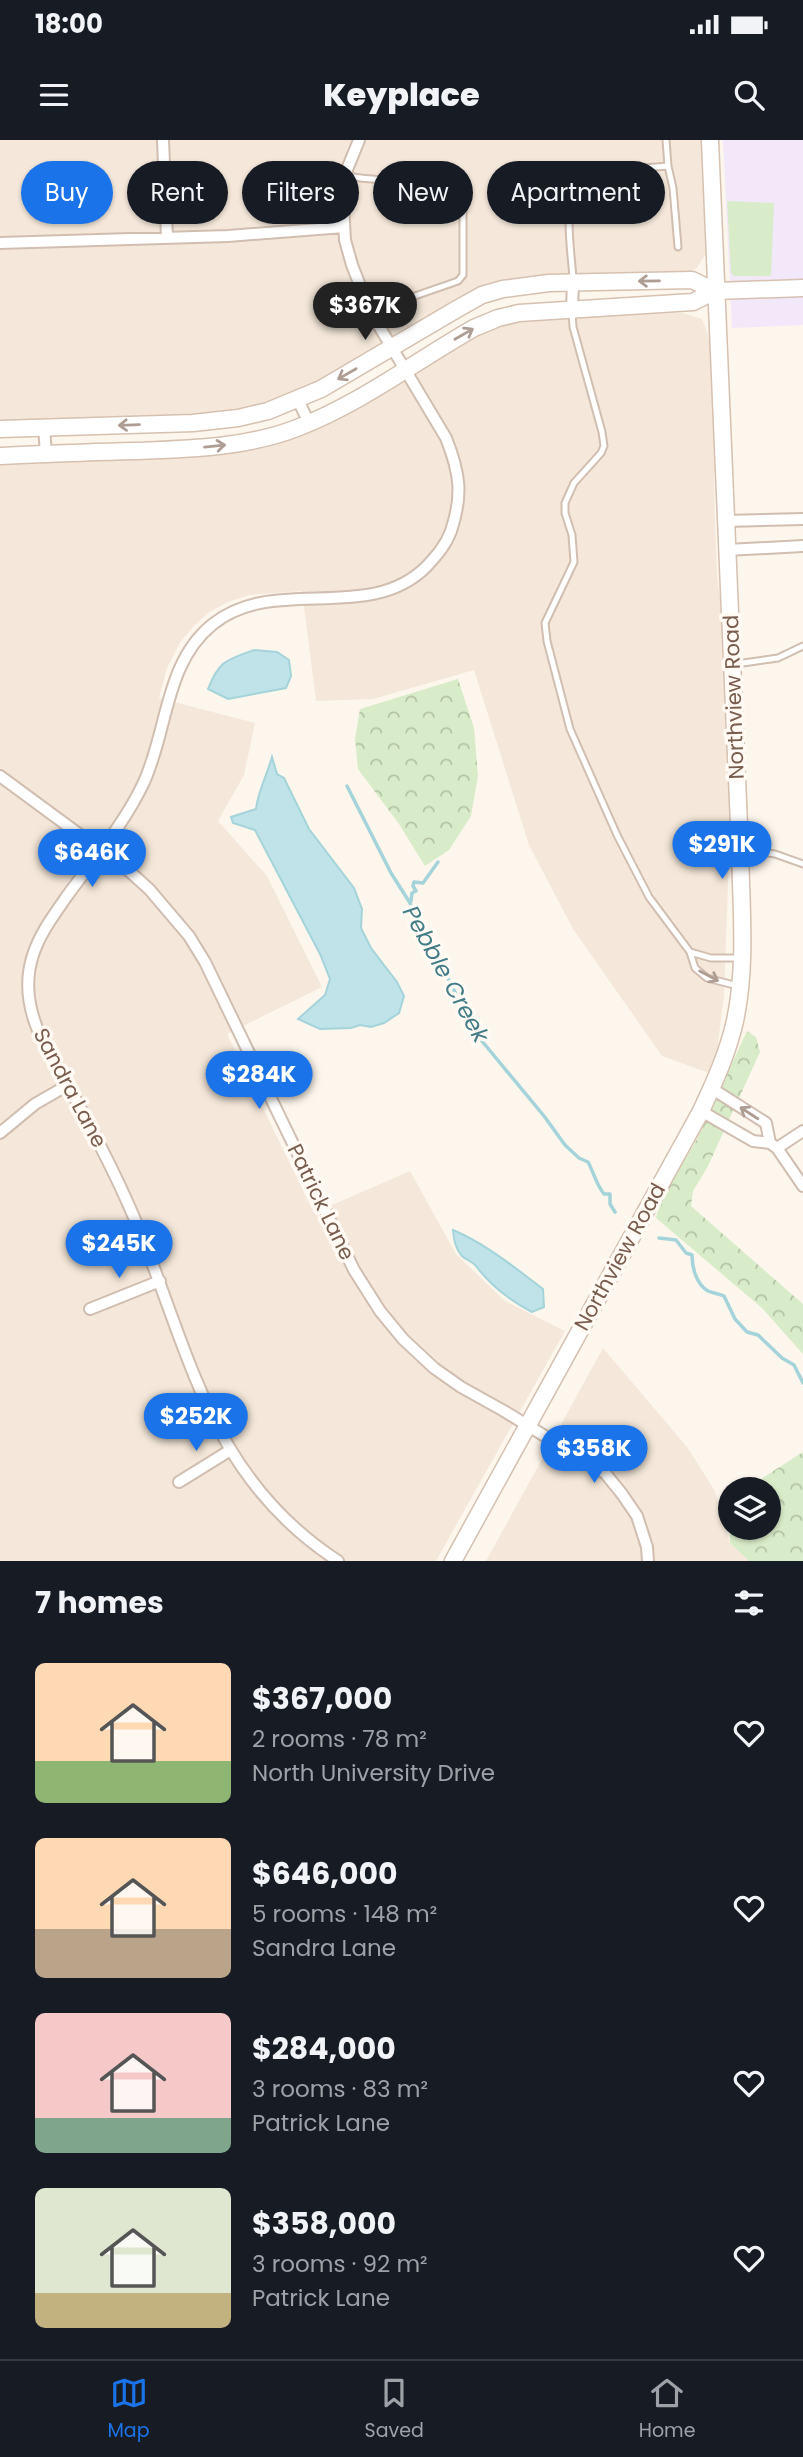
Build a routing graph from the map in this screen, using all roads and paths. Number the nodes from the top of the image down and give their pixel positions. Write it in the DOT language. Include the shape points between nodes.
graph roads {
  1 [pos="163,140"];
  2 [pos="359,140"];
  3 [pos="666,140"];
  4 [pos="710,140"];
  5 [pos="351,161"];
  6 [pos="668,166"];
  7 [pos="359,178"];
  8 [pos="344,224"];
  9 [pos="344,228"];
  10 [pos="167,238"];
  11 [pos="0,243"];
  12 [pos="678,247"];
  13 [pos="573,282"];
  14 [pos="803,288"];
  15 [pos="715,291"];
  16 [pos="412,297"];
  17 [pos="572,309"];
  18 [pos="392,347"];
  19 [pos="405,369"];
  20 [pos="298,400"];
  21 [pos="309,423"];
  22 [pos="44,427"];
  23 [pos="0,429"];
  24 [pos="46,454"];
  25 [pos="0,456"];
  26 [pos="803,519"];
  27 [pos="726,521"];
  28 [pos="803,546"];
  29 [pos="727,550"];
  30 [pos="803,646"];
  31 [pos="733,664"];
  32 [pos="0,776"];
  33 [pos="101,849"];
  34 [pos="740,849"];
  35 [pos="803,864"];
  36 [pos="690,952"];
  37 [pos="742,958"];
  38 [pos="740,986"];
  39 [pos="68,1085"];
  40 [pos="711,1088"];
  41 [pos="701,1111"];
  42 [pos="803,1131"];
  43 [pos="0,1133"];
  44 [pos="773,1145"];
  45 [pos="803,1186"];
  46 [pos="160,1281"];
  47 [pos="90,1309"];
  48 [pos="527,1425"];
  49 [pos="229,1451"];
  50 [pos="179,1482"];
  51 [pos="336,1561"];
  52 [pos="453,1561"];
  53 [pos="648,1561"];
  1 -- 10 [label="street"];
  2 -- 5 [label="street, Sandra Lane"];
  3 -- 6 [label="lane"];
  4 -- 15 [label="street, Northview Road"];
  6 -- 12 [label="lane"];
  6 -- 13 [label="lane" via="583,173 569,205"];
  7 -- 16 [label="lane" via="431,188 463,203 463,275 458,281"];
  8 -- 9 [label="street, Sandra Lane"];
  9 -- 10 [label="street"];
  9 -- 18 [label="street, Sandra Lane" via="364,300"];
  10 -- 11 [label="street"];
  15 -- 13 [label="street, one-way" via="692,280"];
  13 -- 17 [label="street"];
  13 -- 18 [label="street" via="525,285 482,295"];
  14 -- 15 [label="street"];
  15 -- 17 [label="street" via="693,302"];
  15 -- 27 [label="street, Northview Road"];
  19 -- 17 [label="street, one-way" via="498,318"];
  17 -- 36 [label="lane" via="604,446 568,493 565,513 573,562 545,623 547,641 570,729 606,814 649,897"];
  18 -- 19 [label="street, Sandra Lane"];
  18 -- 20 [label="street, one-way"];
  19 -- 21 [label="street"];
  19 -- 33 [label="street, Sandra Lane" via="456,463 458,505 448,539 421,572 390,591 244,606 206,630 179,668 144,782"];
  20 -- 21 [label="street"];
  20 -- 22 [label="street, one-way" via="215,421"];
  24 -- 21 [label="street, one-way" via="218,447"];
  22 -- 23 [label="street"];
  22 -- 24 [label="street"];
  24 -- 25 [label="street"];
  26 -- 27 [label="street"];
  27 -- 29 [label="street, Northview Road"];
  28 -- 29 [label="street"];
  29 -- 31 [label="street, Northview Road"];
  30 -- 31 [label="lane" via="778,658"];
  31 -- 34 [label="street, Northview Road"];
  32 -- 33 [label="street, Patrick Lane"];
  33 -- 39 [label="street, Sandra Lane" via="41,934 29,973 32,1016"];
  33 -- 48 [label="street, Patrick Lane" via="164,904 205,962 354,1270 380,1311 434,1368"];
  34 -- 35 [label="lane"];
  34 -- 37 [label="street, Northview Road"];
  36 -- 37 [label="lane" via="711,958"];
  36 -- 38 [label="lane, one-way" via="695,968 707,978"];
  37 -- 38 [label="street, Northview Road"];
  38 -- 40 [label="street, Northview Road" via="731,1037"];
  39 -- 43 [label="street" via="35,1104"];
  39 -- 46 [label="street, Sandra Lane" via="117,1179"];
  40 -- 41 [label="street, Northview Road"];
  44 -- 40 [label="street, one-way" via="766,1123"];
  41 -- 44 [label="street" via="753,1141"];
  41 -- 48 [label="street, Northview Road"];
  42 -- 44 [label="street"];
  44 -- 45 [label="street"];
  46 -- 47 [label="street"];
  46 -- 49 [label="street, Sandra Lane" via="203,1400"];
  48 -- 52 [label="street, Northview Road"];
  48 -- 53 [label="street, Patrick Lane" via="605,1473 637,1516"];
  49 -- 50 [label="street"];
  49 -- 51 [label="street, Sandra Lane" via="276,1511"];
}
